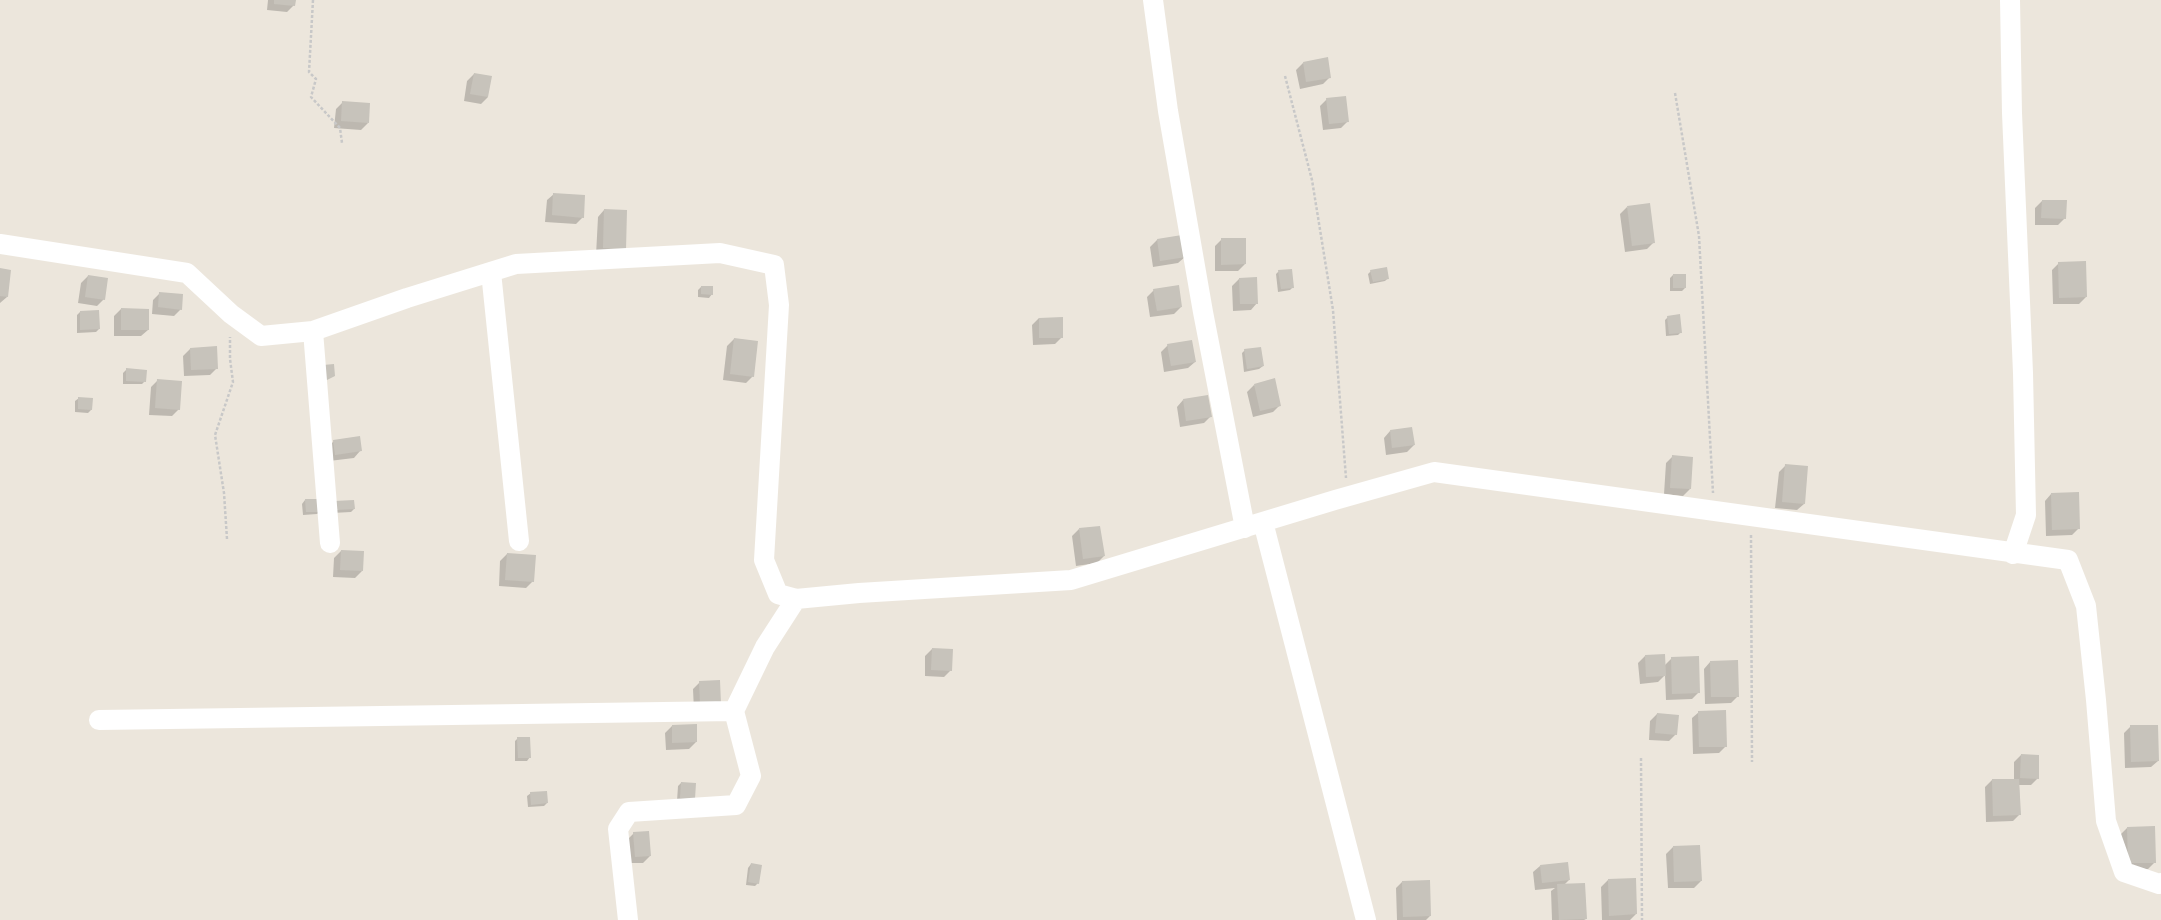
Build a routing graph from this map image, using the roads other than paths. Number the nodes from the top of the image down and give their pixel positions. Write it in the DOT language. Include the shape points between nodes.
graph roads {
  1 [pos="1153,0"];
  2 [pos="2010,0"];
  3 [pos="0,244"];
  4 [pos="491,272"];
  5 [pos="313,331"];
  6 [pos="1264,522"];
  7 [pos="1245,528"];
  8 [pos="519,542"];
  9 [pos="330,543"];
  10 [pos="2014,554"];
  11 [pos="796,599"];
  12 [pos="734,711"];
  13 [pos="99,720"];
  14 [pos="2161,883"];
  15 [pos="628,920"];
  16 [pos="1366,920"];
  1 -- 7 [label="street" via="1168,111 1203,312"];
  2 -- 10 [label="street" via="2026,515"];
  3 -- 5 [label="street" via="187,273 231,314 261,336"];
  4 -- 5 [label="street"];
  4 -- 8 [label="street"];
  4 -- 11 [label="street" via="516,264 720,253 774,265 779,305 764,560 778,594"];
  5 -- 9 [label="street"];
  6 -- 7 [label="street"];
  6 -- 10 [label="street" via="1434,472"];
  6 -- 16 [label="street"];
  7 -- 11 [label="street" via="1071,580"];
  10 -- 14 [label="street" via="2068,560 2086,606 2106,821 2124,872"];
  11 -- 12 [label="street" via="765,647"];
  12 -- 13 [label="street"];
  12 -- 15 [label="street" via="751,776 736,805 628,812 618,829"];
}
